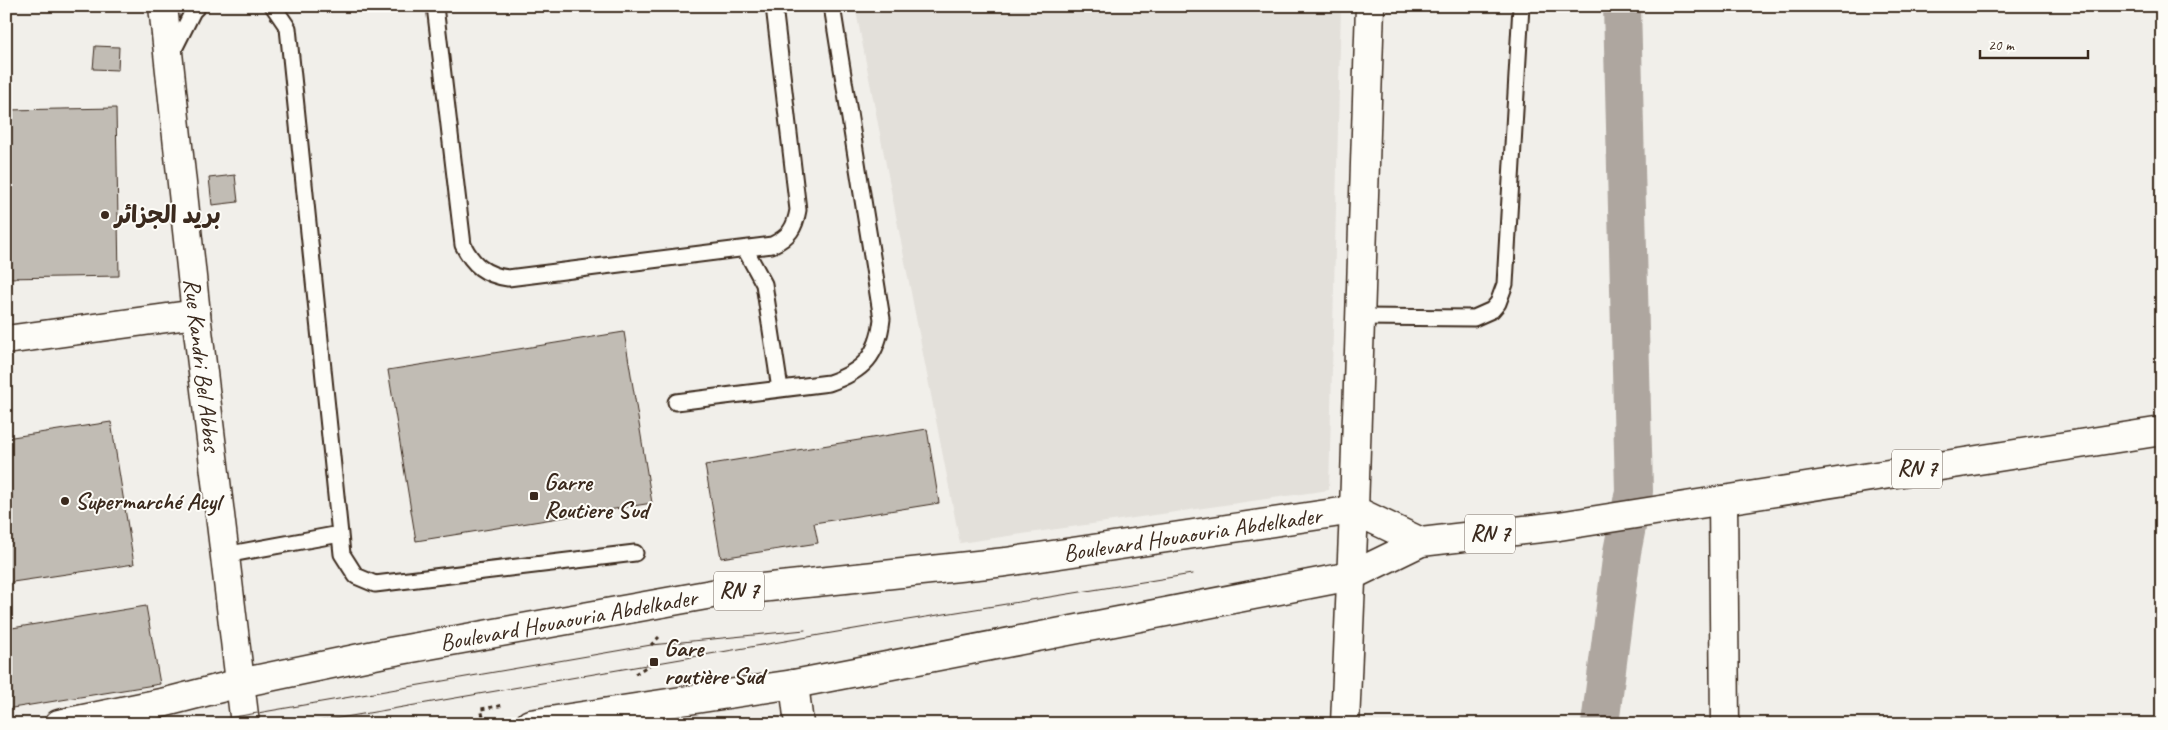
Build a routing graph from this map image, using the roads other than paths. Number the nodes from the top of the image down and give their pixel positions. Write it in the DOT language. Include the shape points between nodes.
graph roads {
  1 [pos="163,6"];
  2 [pos="198,6"];
  3 [pos="273,6"];
  4 [pos="436,6"];
  5 [pos="774,6"];
  6 [pos="832,6"];
  7 [pos="1370,6"];
  8 [pos="1521,6"];
  9 [pos="169,58"];
  10 [pos="746,249"];
  11 [pos="196,314"];
  12 [pos="1360,317"];
  13 [pos="6,340"];
  14 [pos="780,389"];
  15 [pos="676,402"];
  16 [pos="2162,431"];
  17 [pos="1723,500"];
  18 [pos="1354,510"];
  19 [pos="340,534"];
  20 [pos="1421,542"];
  21 [pos="634,553"];
  22 [pos="225,555"];
  23 [pos="1351,576"];
  24 [pos="240,683"];
  25 [pos="794,684"];
  26 [pos="59,724"];
  27 [pos="245,724"];
  28 [pos="530,724"];
  29 [pos="799,724"];
  30 [pos="1345,724"];
  31 [pos="1725,724"];
  1 -- 9 [label="main road, Rue Kandri Bel Abbes"];
  2 -- 9 [label="lane"];
  3 -- 19 [label="lane" via="288,28"];
  4 -- 10 [label="lane" via="463,245 480,269 493,276 508,278"];
  5 -- 10 [label="lane" via="798,210 791,232 783,240"];
  6 -- 14 [label="lane" via="882,318 880,336 862,367 847,377 830,383"];
  7 -- 12 [label="main road"];
  8 -- 12 [label="lane" via="1505,284 1498,303 1474,318"];
  9 -- 11 [label="main road, Rue Kandri Bel Abbes"];
  10 -- 14 [label="lane" via="764,284"];
  11 -- 13 [label="main road"];
  11 -- 22 [label="main road, Rue Kandri Bel Abbes"];
  12 -- 18 [label="main road"];
  14 -- 15 [label="lane"];
  16 -- 17 [label="main road, RN 7"];
  17 -- 20 [label="main road, RN 7" via="1559,526"];
  17 -- 31 [label="main road"];
  18 -- 20 [label="main road, Boulevard Houaouria Abdelkader"];
  18 -- 23 [label="main road"];
  18 -- 24 [label="main road, Boulevard Houaouria Abdelkader / RN 7" via="1006,562 724,592 384,653"];
  19 -- 21 [label="lane" via="342,554 356,576 375,584"];
  19 -- 22 [label="lane"];
  20 -- 23 [label="main road, RN 7"];
  22 -- 24 [label="main road, Rue Kandri Bel Abbes"];
  23 -- 25 [label="main road, RN 7"];
  23 -- 30 [label="main road"];
  24 -- 26 [label="main road, Boulevard Houaouria Abdelkader / RN 7"];
  24 -- 27 [label="main road, Rue Kandri Bel Abbes"];
  25 -- 28 [label="main road, RN 7"];
  25 -- 29 [label="main road"];
}
